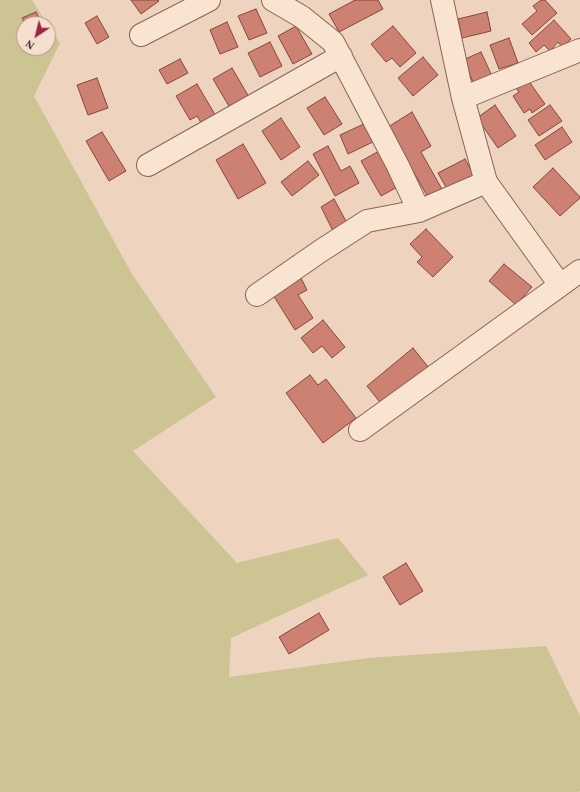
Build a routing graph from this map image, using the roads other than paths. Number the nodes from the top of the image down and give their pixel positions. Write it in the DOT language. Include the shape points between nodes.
graph roads {
  1 [pos="209,0"];
  2 [pos="273,0"];
  3 [pos="442,0"];
  4 [pos="141,35"];
  5 [pos="580,50"];
  6 [pos="341,56"];
  7 [pos="463,98"];
  8 [pos="148,165"];
  9 [pos="486,182"];
  10 [pos="419,211"];
  11 [pos="580,271"];
  12 [pos="560,285"];
  13 [pos="257,295"];
  14 [pos="360,430"];
  1 -- 4 [label="street"];
  2 -- 6 [label="street" via="302,17 333,42"];
  3 -- 7 [label="street"];
  5 -- 7 [label="street"];
  6 -- 8 [label="street"];
  6 -- 10 [label="street"];
  7 -- 9 [label="street"];
  9 -- 10 [label="street"];
  9 -- 12 [label="street"];
  10 -- 13 [label="street" via="367,221"];
  11 -- 12 [label="street"];
  12 -- 14 [label="street"];
}
